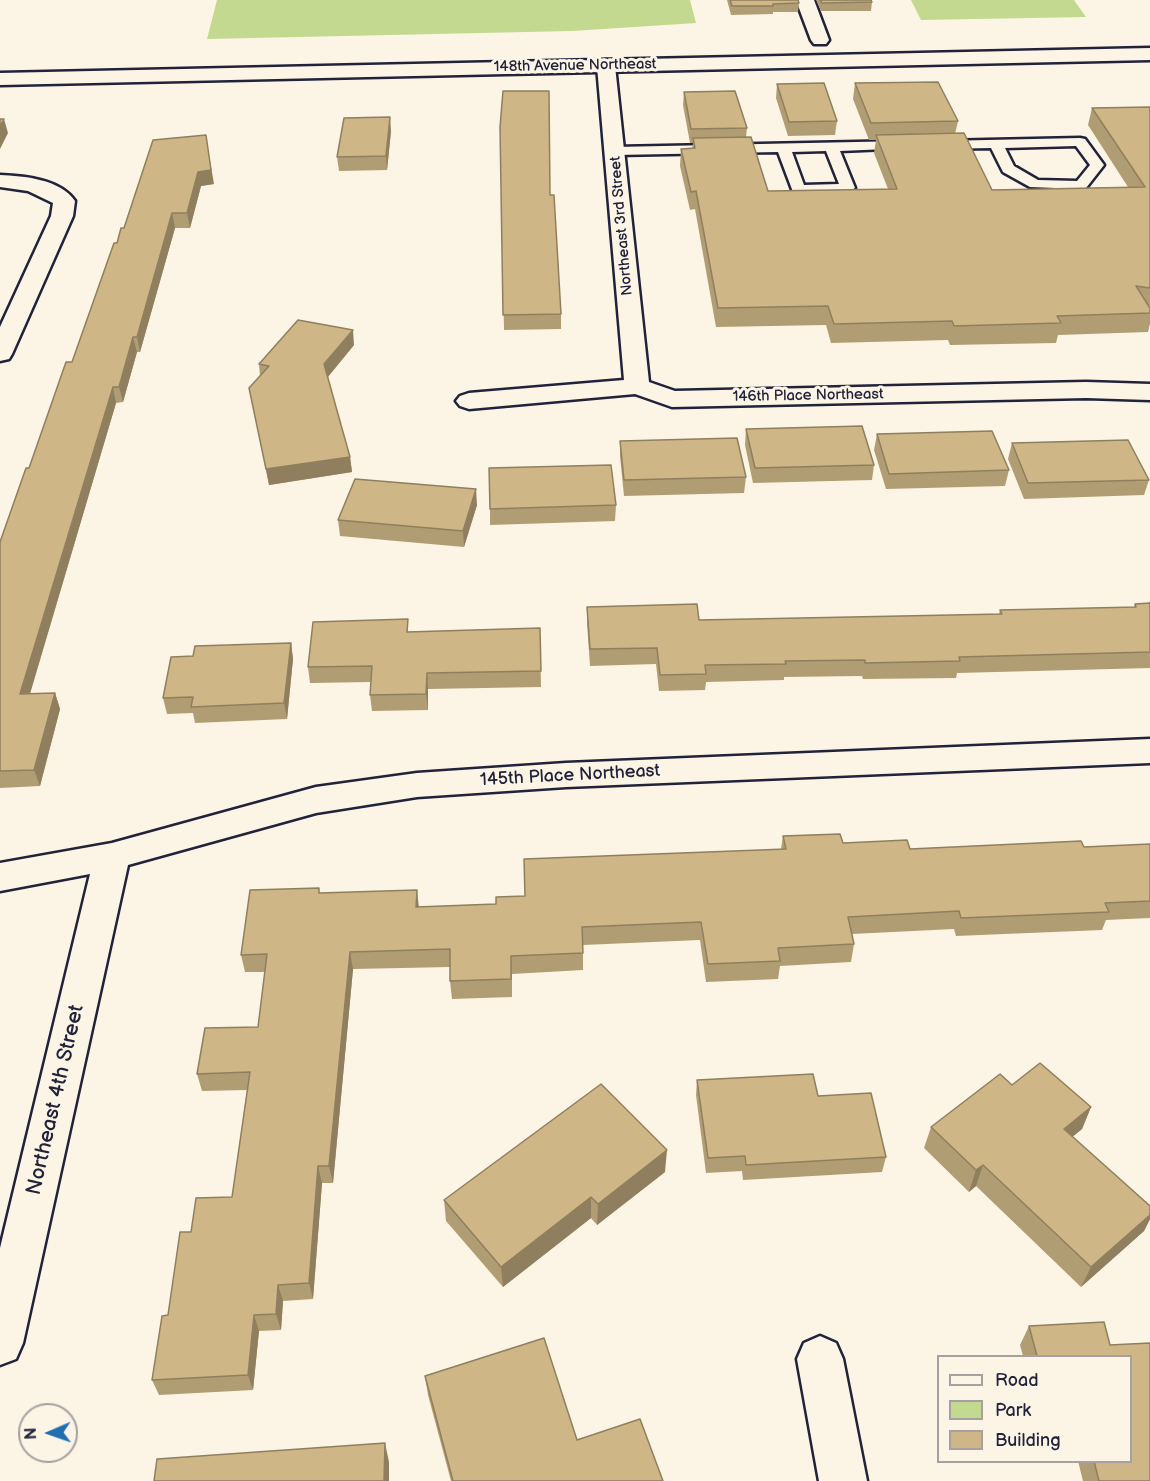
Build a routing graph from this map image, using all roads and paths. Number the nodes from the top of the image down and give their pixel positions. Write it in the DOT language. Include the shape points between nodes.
graph roads {
  1 [pos="805,0"];
  2 [pos="843,39"];
  3 [pos="887,39"];
  4 [pos="797,40"];
  5 [pos="820,40"];
  6 [pos="1150,54"];
  7 [pos="765,62"];
  8 [pos="606,66"];
  9 [pos="0,79"];
  10 [pos="996,143"];
  11 [pos="832,147"];
  12 [pos="784,148"];
  13 [pos="615,151"];
  14 [pos="0,181"];
  15 [pos="0,354"];
  16 [pos="637,386"];
  17 [pos="1150,392"];
  18 [pos="469,401"];
  19 [pos="1150,751"];
  20 [pos="112,856"];
  21 [pos="0,877"];
  22 [pos="0,1343"];
  23 [pos="820,1359"];
  24 [pos="843,1481"];
  1 -- 5 [label="street"];
  2 -- 5 [label="street"];
  3 -- 7 [label="street" via="890,45 886,50"];
  4 -- 5 [label="street"];
  6 -- 7 [label="street, 148th Avenue Northeast"];
  7 -- 8 [label="street, 148th Avenue Northeast"];
  8 -- 9 [label="street, 148th Avenue Northeast"];
  8 -- 13 [label="street, Northeast 3rd Street"];
  10 -- 10 [label="lane" via="1080,142 1097,165 1081,184 1035,184 1008,169"];
  10 -- 11 [label="lane"];
  11 -- 12 [label="lane"];
  11 -- 12 [label="lane" via="848,188 798,189"];
  12 -- 13 [label="lane"];
  13 -- 16 [label="street, Northeast 3rd Street"];
  14 -- 15 [label="street" via="47,189 63,201 63,216"];
  16 -- 17 [label="street, 146th Place Northeast" via="672,399 1074,390"];
  16 -- 18 [label="street, 146th Place Northeast"];
  19 -- 20 [label="street, 145th Place Northeast" via="566,775 417,785 316,800"];
  20 -- 21 [label="street, 145th Place Northeast"];
  20 -- 22 [label="street, Northeast 4th Street"];
  23 -- 24 [label="street"];
}
